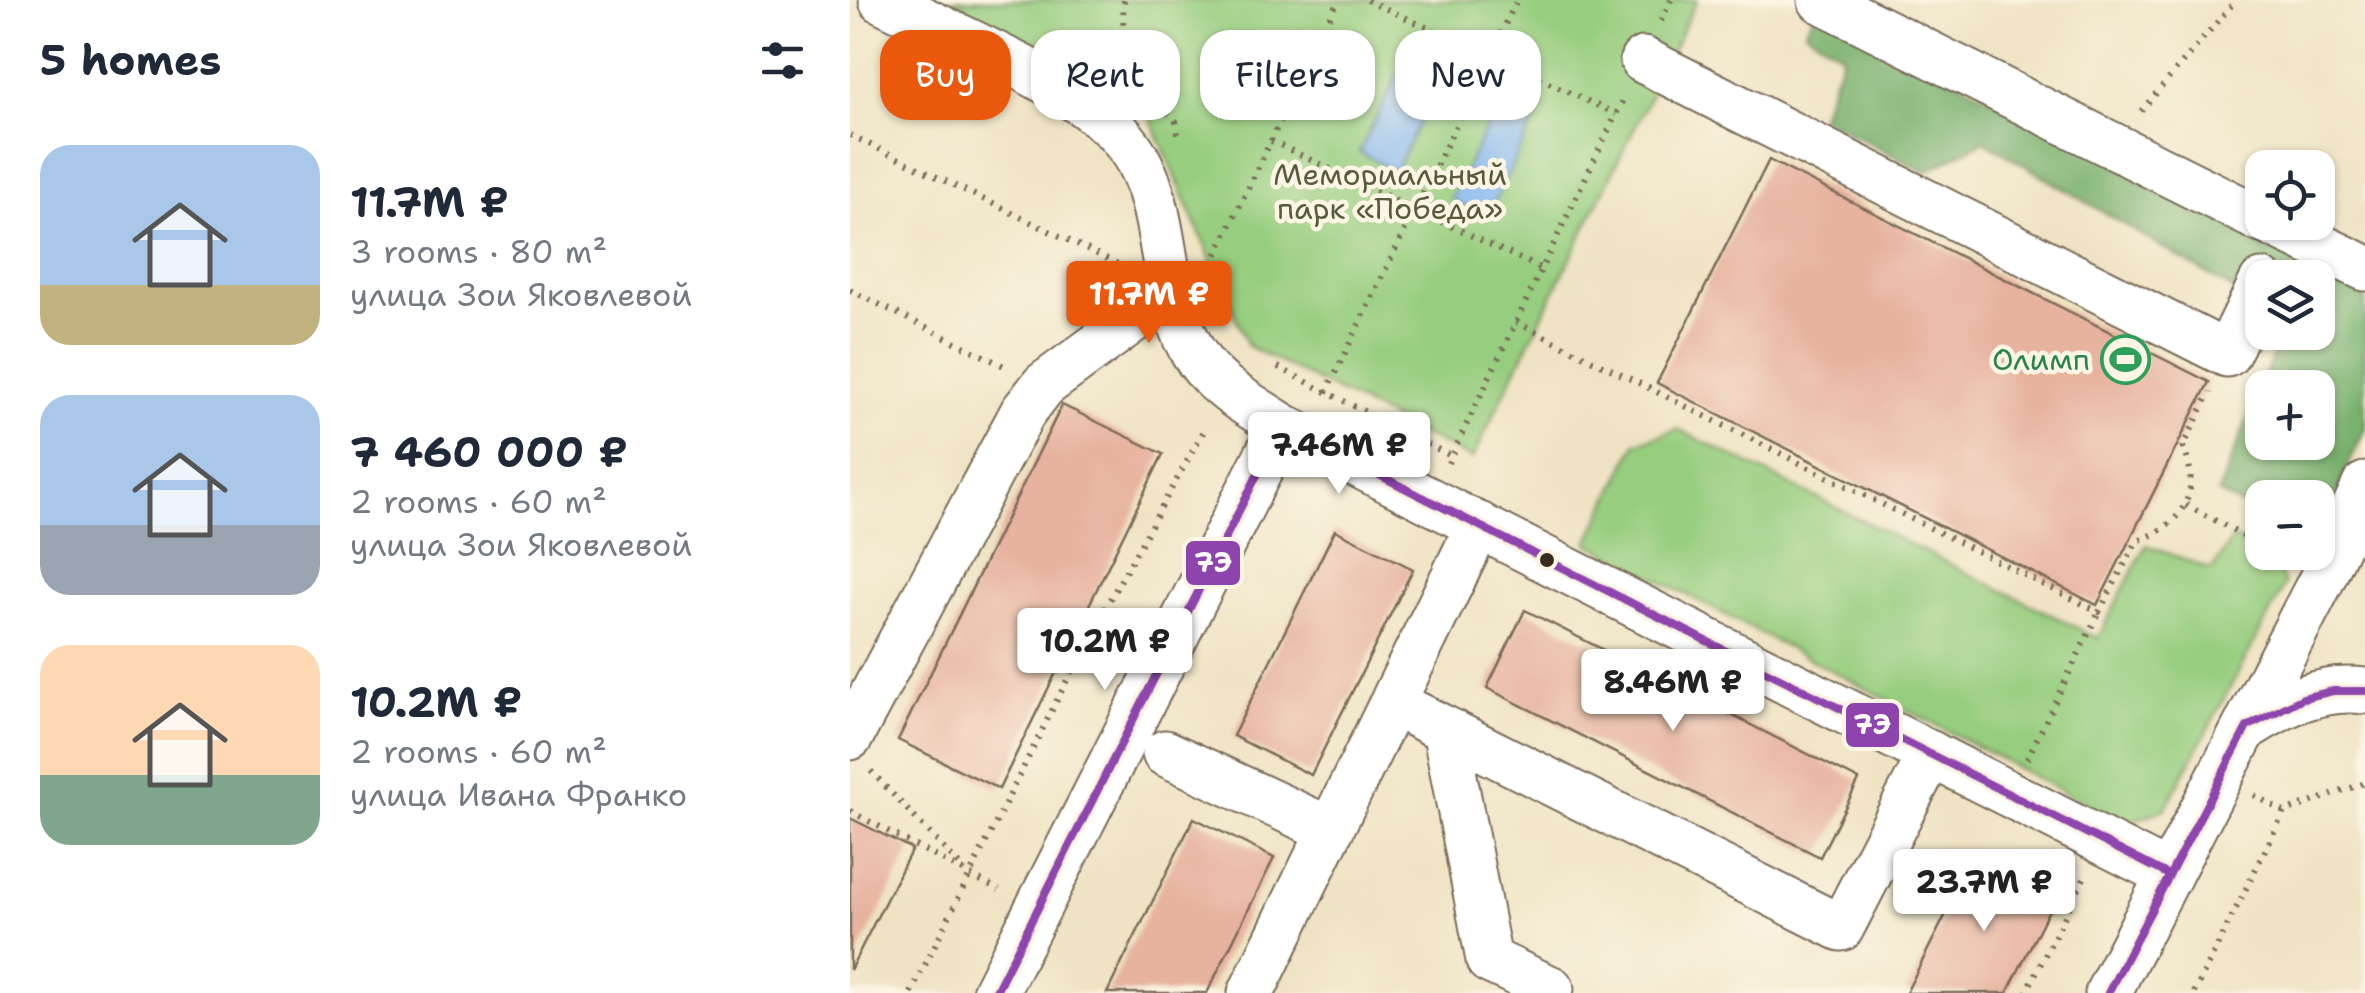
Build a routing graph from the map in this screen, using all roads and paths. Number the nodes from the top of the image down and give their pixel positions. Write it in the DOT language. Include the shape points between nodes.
graph roads {
  1 [pos="882,0"];
  2 [pos="1124,0"];
  3 [pos="1338,0"];
  4 [pos="1367,0"];
  5 [pos="1517,0"];
  6 [pos="1671,0"];
  7 [pos="1821,0"];
  8 [pos="2236,0"];
  9 [pos="1433,30"];
  10 [pos="1503,30"];
  11 [pos="1642,60"];
  12 [pos="1541,79"];
  13 [pos="1616,114"];
  14 [pos="1459,120"];
  15 [pos="1176,121"];
  16 [pos="850,136"];
  17 [pos="1270,142"];
  18 [pos="2111,146"];
  19 [pos="1166,169"];
  20 [pos="1415,210"];
  21 [pos="2245,212"];
  22 [pos="2304,240"];
  23 [pos="1211,265"];
  24 [pos="1542,268"];
  25 [pos="2365,268"];
  26 [pos="850,290"];
  27 [pos="1172,290"];
  28 [pos="2245,318"];
  29 [pos="1516,322"];
  30 [pos="2227,354"];
  31 [pos="1274,366"];
  32 [pos="1044,386"];
  33 [pos="1226,390"];
  34 [pos="1326,392"];
  35 [pos="1282,426"];
  36 [pos="1451,456"];
  37 [pos="2365,485"];
  38 [pos="1430,500"];
  39 [pos="2186,504"];
  40 [pos="1479,525"];
  41 [pos="2245,536"];
  42 [pos="2099,612"];
  43 [pos="2365,691"];
  44 [pos="1392,703"];
  45 [pos="2247,727"];
  46 [pos="1445,729"];
  47 [pos="857,750"];
  48 [pos="1165,753"];
  49 [pos="1931,754"];
  50 [pos="2026,761"];
  51 [pos="2365,783"];
  52 [pos="850,811"];
  53 [pos="1330,830"];
  54 [pos="2169,875"];
  55 [pos="969,876"];
  56 [pos="1011,896"];
  57 [pos="1551,989"];
  58 [pos="911,993"];
  59 [pos="995,993"];
  60 [pos="1251,993"];
  61 [pos="2108,993"];
  62 [pos="2194,993"];
  1 -- 19 [label="street" via="1073,97"];
  2 -- 15 [label="path" via="1121,39 1146,90"];
  3 -- 17 [label="path"];
  4 -- 9 [label="path"];
  5 -- 10 [label="path"];
  6 -- 11 [label="path"];
  7 -- 18 [label="street"];
  8 -- 18 [label="path"];
  11 -- 13 [label="path"];
  11 -- 30 [label="street"];
  12 -- 13 [label="path"];
  13 -- 24 [label="path"];
  14 -- 20 [label="path"];
  15 -- 19 [label="path"];
  15 -- 19 [label="path"];
  16 -- 27 [label="path"];
  17 -- 20 [label="path"];
  17 -- 23 [label="path"];
  18 -- 21 [label="street"];
  19 -- 27 [label="street"];
  20 -- 24 [label="path"];
  20 -- 34 [label="path"];
  22 -- 25 [label="street"];
  24 -- 29 [label="path"];
  26 -- 32 [label="path"];
  27 -- 32 [label="street"];
  27 -- 33 [label="street" via="1198,360"];
  28 -- 30 [label="street"];
  29 -- 36 [label="path"];
  29 -- 42 [label="path"];
  30 -- 39 [label="path" via="2183,447 2193,470"];
  31 -- 34 [label="path"];
  32 -- 47 [label="street" via="1023,412"];
  33 -- 35 [label="street"];
  33 -- 55 [label="path" via="1084,646"];
  34 -- 36 [label="path"];
  35 -- 38 [label="street"];
  35 -- 59 [label="street"];
  36 -- 38 [label="path"];
  37 -- 45 [label="street"];
  38 -- 40 [label="street"];
  39 -- 41 [label="path"];
  39 -- 42 [label="path" via="2161,533 2137,541"];
  40 -- 44 [label="street"];
  40 -- 49 [label="street"];
  42 -- 50 [label="path"];
  43 -- 45 [label="street" via="2322,692 2280,706"];
  44 -- 46 [label="street"];
  44 -- 53 [label="street"];
  45 -- 54 [label="street"];
  46 -- 49 [label="street" via="1841,928"];
  46 -- 57 [label="street" via="1489,960"];
  47 -- 55 [label="path"];
  48 -- 53 [label="street"];
  49 -- 54 [label="street"];
  51 -- 62 [label="path" via="2284,812"];
  52 -- 55 [label="path"];
  53 -- 60 [label="street"];
  54 -- 61 [label="street"];
  55 -- 56 [label="path"];
  55 -- 58 [label="path"];
}
